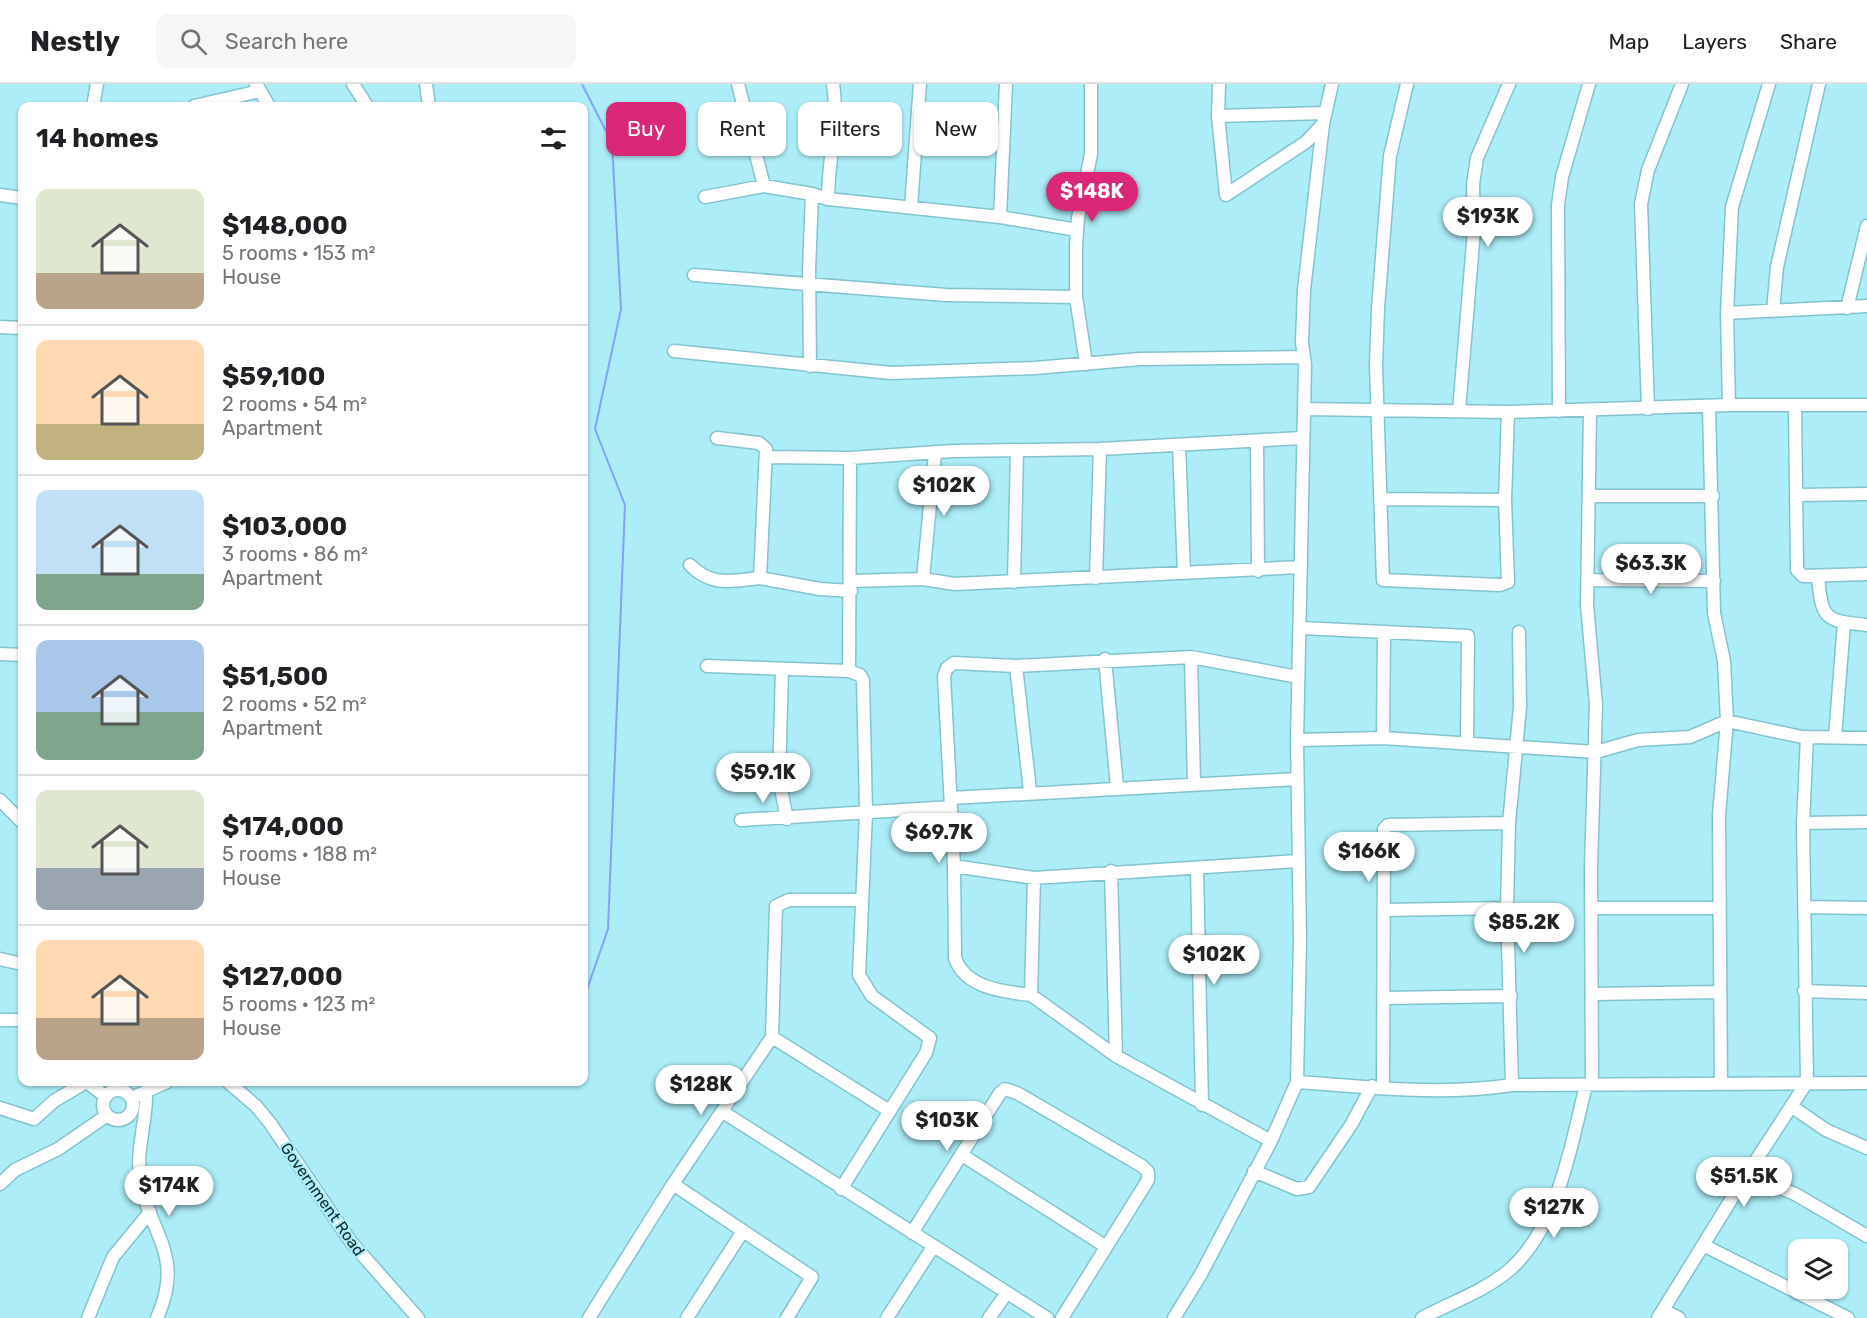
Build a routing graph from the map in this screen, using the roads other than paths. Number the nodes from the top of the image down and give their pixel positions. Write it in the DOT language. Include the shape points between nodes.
graph roads {
  1 [pos="97,84"];
  2 [pos="353,84"];
  3 [pos="426,84"];
  4 [pos="738,84"];
  5 [pos="833,84"];
  6 [pos="920,84"];
  7 [pos="1006,84"];
  8 [pos="1090,84"];
  9 [pos="1220,84"];
  10 [pos="1332,84"];
  11 [pos="1407,84"];
  12 [pos="1509,84"];
  13 [pos="1589,84"];
  14 [pos="1682,84"];
  15 [pos="1768,84"];
  16 [pos="1819,84"];
  17 [pos="258,88"];
  18 [pos="94,102"];
  19 [pos="208,102"];
  20 [pos="266,102"];
  21 [pos="364,102"];
  22 [pos="428,102"];
  23 [pos="1218,116"];
  24 [pos="1324,118"];
  25 [pos="764,186"];
  26 [pos="812,194"];
  27 [pos="0,195"];
  28 [pos="18,197"];
  29 [pos="705,197"];
  30 [pos="828,199"];
  31 [pos="911,207"];
  32 [pos="1000,217"];
  33 [pos="1867,226"];
  34 [pos="1077,230"];
  35 [pos="694,275"];
  36 [pos="810,286"];
  37 [pos="1076,297"];
  38 [pos="1867,306"];
  39 [pos="1847,308"];
  40 [pos="1773,311"];
  41 [pos="1727,313"];
  42 [pos="0,327"];
  43 [pos="18,328"];
  44 [pos="674,351"];
  45 [pos="1304,357"];
  46 [pos="1086,364"];
  47 [pos="810,366"];
  48 [pos="1729,405"];
  49 [pos="1795,405"];
  50 [pos="1867,405"];
  51 [pos="1709,406"];
  52 [pos="1304,409"];
  53 [pos="1648,409"];
  54 [pos="1378,410"];
  55 [pos="1459,411"];
  56 [pos="1558,411"];
  57 [pos="1590,411"];
  58 [pos="1508,412"];
  59 [pos="717,438"];
  60 [pos="1302,438"];
  61 [pos="1257,442"];
  62 [pos="1179,445"];
  63 [pos="1100,449"];
  64 [pos="1017,451"];
  65 [pos="935,453"];
  66 [pos="766,457"];
  67 [pos="850,458"];
  68 [pos="1867,494"];
  69 [pos="1797,495"];
  70 [pos="1589,496"];
  71 [pos="1713,496"];
  72 [pos="1381,499"];
  73 [pos="1505,500"];
  74 [pos="690,565"];
  75 [pos="1301,567"];
  76 [pos="1258,571"];
  77 [pos="1184,573"];
  78 [pos="1867,573"];
  79 [pos="1818,577"];
  80 [pos="760,578"];
  81 [pos="1096,578"];
  82 [pos="923,579"];
  83 [pos="1588,579"];
  84 [pos="1714,581"];
  85 [pos="1014,582"];
  86 [pos="851,586"];
  87 [pos="1844,623"];
  88 [pos="1867,625"];
  89 [pos="1301,628"];
  90 [pos="1384,632"];
  91 [pos="1519,632"];
  92 [pos="0,654"];
  93 [pos="18,655"];
  94 [pos="1191,657"];
  95 [pos="1105,659"];
  96 [pos="707,666"];
  97 [pos="1016,666"];
  98 [pos="782,669"];
  99 [pos="849,671"];
  100 [pos="1298,677"];
  101 [pos="1726,721"];
  102 [pos="1807,737"];
  103 [pos="1835,737"];
  104 [pos="1383,738"];
  105 [pos="1867,738"];
  106 [pos="1297,740"];
  107 [pos="1467,742"];
  108 [pos="1517,747"];
  109 [pos="1596,752"];
  110 [pos="1297,779"];
  111 [pos="1194,783"];
  112 [pos="1117,787"];
  113 [pos="1030,791"];
  114 [pos="0,800"];
  115 [pos="951,803"];
  116 [pos="866,812"];
  117 [pos="18,818"];
  118 [pos="787,819"];
  119 [pos="741,820"];
  120 [pos="1867,822"];
  121 [pos="1509,823"];
  122 [pos="1803,823"];
  123 [pos="1298,861"];
  124 [pos="954,866"];
  125 [pos="1197,868"];
  126 [pos="1111,871"];
  127 [pos="1034,878"];
  128 [pos="860,900"];
  129 [pos="1804,907"];
  130 [pos="1507,908"];
  131 [pos="1592,908"];
  132 [pos="1718,908"];
  133 [pos="1867,908"];
  134 [pos="1385,910"];
  135 [pos="0,958"];
  136 [pos="18,963"];
  137 [pos="1804,991"];
  138 [pos="1719,992"];
  139 [pos="1867,993"];
  140 [pos="1593,994"];
  141 [pos="1031,995"];
  142 [pos="1511,996"];
  143 [pos="1385,998"];
  144 [pos="0,1020"];
  145 [pos="18,1020"];
  146 [pos="772,1037"];
  147 [pos="1116,1056"];
  148 [pos="1297,1082"];
  149 [pos="1807,1082"];
  150 [pos="1867,1083"];
  151 [pos="1589,1084"];
  152 [pos="1721,1084"];
  153 [pos="1512,1085"];
  154 [pos="80,1086"];
  155 [pos="92,1086"];
  156 [pos="159,1086"];
  157 [pos="233,1086"];
  158 [pos="1378,1087"];
  159 [pos="146,1093"];
  160 [pos="105,1096"];
  161 [pos="131,1097"];
  162 [pos="1202,1105"];
  163 [pos="1791,1106"];
  164 [pos="0,1108"];
  165 [pos="888,1110"];
  166 [pos="723,1112"];
  167 [pos="106,1116"];
  168 [pos="1271,1141"];
  169 [pos="1867,1148"];
  170 [pos="963,1155"];
  171 [pos="1254,1172"];
  172 [pos="1747,1174"];
  173 [pos="0,1184"];
  174 [pos="673,1184"];
  175 [pos="842,1189"];
  176 [pos="150,1212"];
  177 [pos="743,1231"];
  178 [pos="912,1233"];
  179 [pos="1867,1236"];
  180 [pos="1703,1245"];
  181 [pos="1106,1246"];
  182 [pos="933,1247"];
  183 [pos="1006,1294"];
  184 [pos="1661,1314"];
  185 [pos="161,1317"];
  186 [pos="88,1318"];
  187 [pos="418,1318"];
  188 [pos="589,1318"];
  189 [pos="687,1318"];
  190 [pos="787,1318"];
  191 [pos="887,1318"];
  192 [pos="989,1318"];
  193 [pos="1047,1318"];
  194 [pos="1062,1318"];
  195 [pos="1174,1318"];
  196 [pos="1422,1318"];
  197 [pos="1679,1318"];
  198 [pos="1848,1318"];
  1 -- 18 [label="street"];
  2 -- 21 [label="street"];
  3 -- 22 [label="street"];
  4 -- 25 [label="street"];
  5 -- 30 [label="street" via="835,114"];
  6 -- 31 [label="street"];
  7 -- 32 [label="street"];
  8 -- 34 [label="street" via="1091,154"];
  9 -- 23 [label="street"];
  10 -- 24 [label="street"];
  11 -- 54 [label="street" via="1390,156 1384,214 1376,365"];
  12 -- 55 [label="street" via="1477,158 1473,184 1474,231"];
  13 -- 56 [label="street" via="1562,177 1558,205"];
  14 -- 53 [label="street" via="1648,170 1641,204"];
  15 -- 41 [label="street" via="1735,191"];
  16 -- 40 [label="street" via="1777,267"];
  17 -- 19 [label="street"];
  17 -- 20 [label="street"];
  23 -- 24 [label="street"];
  23 -- 24 [label="street" via="1226,195 1306,142"];
  24 -- 45 [label="street" via="1304,290"];
  25 -- 26 [label="street"];
  25 -- 29 [label="street"];
  26 -- 30 [label="street"];
  26 -- 36 [label="street"];
  27 -- 28 [label="street"];
  30 -- 31 [label="street"];
  31 -- 32 [label="street"];
  32 -- 34 [label="street"];
  33 -- 39 [label="street"];
  34 -- 37 [label="street"];
  35 -- 36 [label="street"];
  36 -- 37 [label="street" via="946,295"];
  36 -- 47 [label="street"];
  37 -- 46 [label="street"];
  38 -- 39 [label="street"];
  39 -- 40 [label="street"];
  40 -- 41 [label="street"];
  41 -- 48 [label="street"];
  42 -- 43 [label="street"];
  44 -- 47 [label="street"];
  45 -- 46 [label="street" via="1140,359"];
  45 -- 52 [label="street"];
  46 -- 47 [label="street" via="891,373"];
  48 -- 49 [label="street"];
  48 -- 51 [label="street"];
  49 -- 50 [label="street"];
  49 -- 69 [label="street"];
  51 -- 53 [label="street"];
  51 -- 71 [label="street"];
  52 -- 54 [label="street"];
  52 -- 60 [label="street"];
  53 -- 57 [label="street"];
  54 -- 55 [label="street"];
  54 -- 72 [label="street"];
  55 -- 58 [label="street"];
  56 -- 57 [label="street"];
  56 -- 58 [label="street"];
  57 -- 70 [label="street"];
  58 -- 73 [label="street"];
  59 -- 66 [label="street" via="762,443"];
  60 -- 61 [label="street"];
  60 -- 75 [label="street"];
  61 -- 62 [label="street"];
  61 -- 76 [label="street"];
  62 -- 63 [label="street"];
  62 -- 77 [label="street"];
  63 -- 64 [label="street"];
  63 -- 81 [label="street"];
  64 -- 65 [label="street"];
  64 -- 85 [label="street"];
  65 -- 67 [label="street"];
  65 -- 82 [label="street"];
  66 -- 67 [label="street"];
  66 -- 80 [label="street"];
  67 -- 86 [label="street"];
  68 -- 69 [label="street"];
  69 -- 79 [label="street" via="1797,570 1803,576"];
  70 -- 71 [label="street"];
  70 -- 83 [label="street"];
  71 -- 84 [label="street"];
  72 -- 73 [label="street"];
  72 -- 73 [label="street" via="1383,580 1500,585 1508,582 1509,576"];
  74 -- 80 [label="street" via="707,579"];
  75 -- 76 [label="street"];
  75 -- 89 [label="street"];
  76 -- 77 [label="street"];
  77 -- 81 [label="street"];
  78 -- 79 [label="street"];
  79 -- 87 [label="street" via="1822,610"];
  80 -- 86 [label="street" via="820,589"];
  81 -- 85 [label="street"];
  82 -- 85 [label="street" via="955,584"];
  82 -- 86 [label="street"];
  83 -- 84 [label="street"];
  83 -- 109 [label="street"];
  84 -- 101 [label="street" via="1714,613 1724,662"];
  86 -- 99 [label="street"];
  87 -- 88 [label="street"];
  87 -- 103 [label="street"];
  89 -- 90 [label="street"];
  89 -- 100 [label="street"];
  90 -- 104 [label="street"];
  90 -- 107 [label="street" via="1468,636"];
  91 -- 108 [label="street" via="1521,698"];
  92 -- 93 [label="street"];
  94 -- 95 [label="street"];
  94 -- 100 [label="street"];
  94 -- 111 [label="street"];
  95 -- 97 [label="street"];
  95 -- 112 [label="street"];
  96 -- 98 [label="street"];
  97 -- 113 [label="street"];
  97 -- 115 [label="street" via="954,663 945,672"];
  98 -- 99 [label="street"];
  98 -- 118 [label="street" via="778,779"];
  99 -- 116 [label="street" via="863,680"];
  100 -- 106 [label="street"];
  101 -- 102 [label="street"];
  101 -- 109 [label="street" via="1690,737 1638,741"];
  101 -- 132 [label="street"];
  102 -- 103 [label="street"];
  102 -- 122 [label="street"];
  103 -- 105 [label="street"];
  104 -- 106 [label="street"];
  104 -- 107 [label="street"];
  106 -- 110 [label="street"];
  107 -- 108 [label="street"];
  108 -- 109 [label="street"];
  108 -- 121 [label="street"];
  109 -- 131 [label="street"];
  110 -- 111 [label="street"];
  110 -- 123 [label="street"];
  111 -- 112 [label="street"];
  112 -- 113 [label="street"];
  113 -- 115 [label="street"];
  114 -- 117 [label="street"];
  115 -- 116 [label="street"];
  115 -- 124 [label="street"];
  116 -- 118 [label="street"];
  116 -- 128 [label="street"];
  118 -- 119 [label="street"];
  120 -- 122 [label="street"];
  121 -- 130 [label="street"];
  121 -- 134 [label="street" via="1386,826"];
  122 -- 129 [label="street"];
  123 -- 125 [label="street"];
  123 -- 148 [label="street"];
  124 -- 127 [label="street"];
  124 -- 141 [label="street" via="958,966 969,978 986,986"];
  125 -- 126 [label="street"];
  125 -- 162 [label="street"];
  126 -- 127 [label="street"];
  126 -- 147 [label="street"];
  127 -- 141 [label="street"];
  128 -- 146 [label="street" via="789,900 777,906"];
  128 -- 165 [label="street" via="858,967 862,983 872,996 930,1038 926,1053"];
  129 -- 133 [label="street"];
  129 -- 137 [label="street"];
  130 -- 134 [label="street"];
  130 -- 142 [label="street"];
  131 -- 132 [label="street"];
  131 -- 140 [label="street"];
  132 -- 138 [label="street"];
  134 -- 143 [label="street"];
  135 -- 136 [label="street"];
  137 -- 139 [label="street"];
  137 -- 149 [label="street"];
  138 -- 140 [label="street"];
  138 -- 152 [label="street"];
  140 -- 151 [label="street"];
  141 -- 147 [label="street"];
  142 -- 143 [label="street"];
  142 -- 153 [label="street"];
  143 -- 158 [label="street"];
  144 -- 145 [label="street"];
  146 -- 165 [label="street"];
  146 -- 166 [label="street"];
  147 -- 162 [label="street"];
  148 -- 158 [label="street"];
  148 -- 168 [label="street"];
  149 -- 150 [label="street"];
  149 -- 152 [label="street"];
  149 -- 163 [label="street"];
  151 -- 152 [label="street"];
  151 -- 153 [label="street"];
  151 -- 196 [label="street" via="1566,1166 1541,1233 1511,1268"];
  153 -- 158 [label="street" via="1448,1092"];
  154 -- 164 [label="street" via="34,1119"];
  155 -- 160 [label="street"];
  156 -- 159 [label="street"];
  157 -- 187 [label="street, Government Road" via="256,1106 351,1242"];
  158 -- 171 [label="street" via="1310,1187 1297,1189"];
  159 -- 161 [label="street"];
  159 -- 176 [label="street" via="139,1175"];
  160 -- 161 [label="street" via="118,1090"];
  160 -- 167 [label="street" via="102,1106"];
  161 -- 167 [label="street" via="133,1108 127,1118 116,1121"];
  162 -- 168 [label="street"];
  163 -- 169 [label="street" via="1826,1130"];
  163 -- 172 [label="street"];
  165 -- 175 [label="street"];
  166 -- 174 [label="street"];
  166 -- 175 [label="street"];
  167 -- 173 [label="street" via="58,1149 15,1170"];
  168 -- 171 [label="street"];
  170 -- 178 [label="street"];
  170 -- 181 [label="street"];
  170 -- 181 [label="street" via="1005,1089 1142,1166 1148,1172 1148,1180"];
  171 -- 195 [label="street"];
  172 -- 179 [label="street" via="1795,1194"];
  172 -- 180 [label="street"];
  174 -- 177 [label="street"];
  174 -- 188 [label="street"];
  175 -- 178 [label="street"];
  176 -- 185 [label="street" via="165,1248 170,1276"];
  176 -- 186 [label="street" via="113,1257"];
  177 -- 189 [label="street"];
  177 -- 190 [label="street" via="812,1277"];
  178 -- 182 [label="street"];
  180 -- 184 [label="street"];
  180 -- 198 [label="street"];
  181 -- 194 [label="street"];
  182 -- 183 [label="street"];
  182 -- 191 [label="street"];
  183 -- 192 [label="street"];
  183 -- 193 [label="street"];
  184 -- 197 [label="street"];
}
